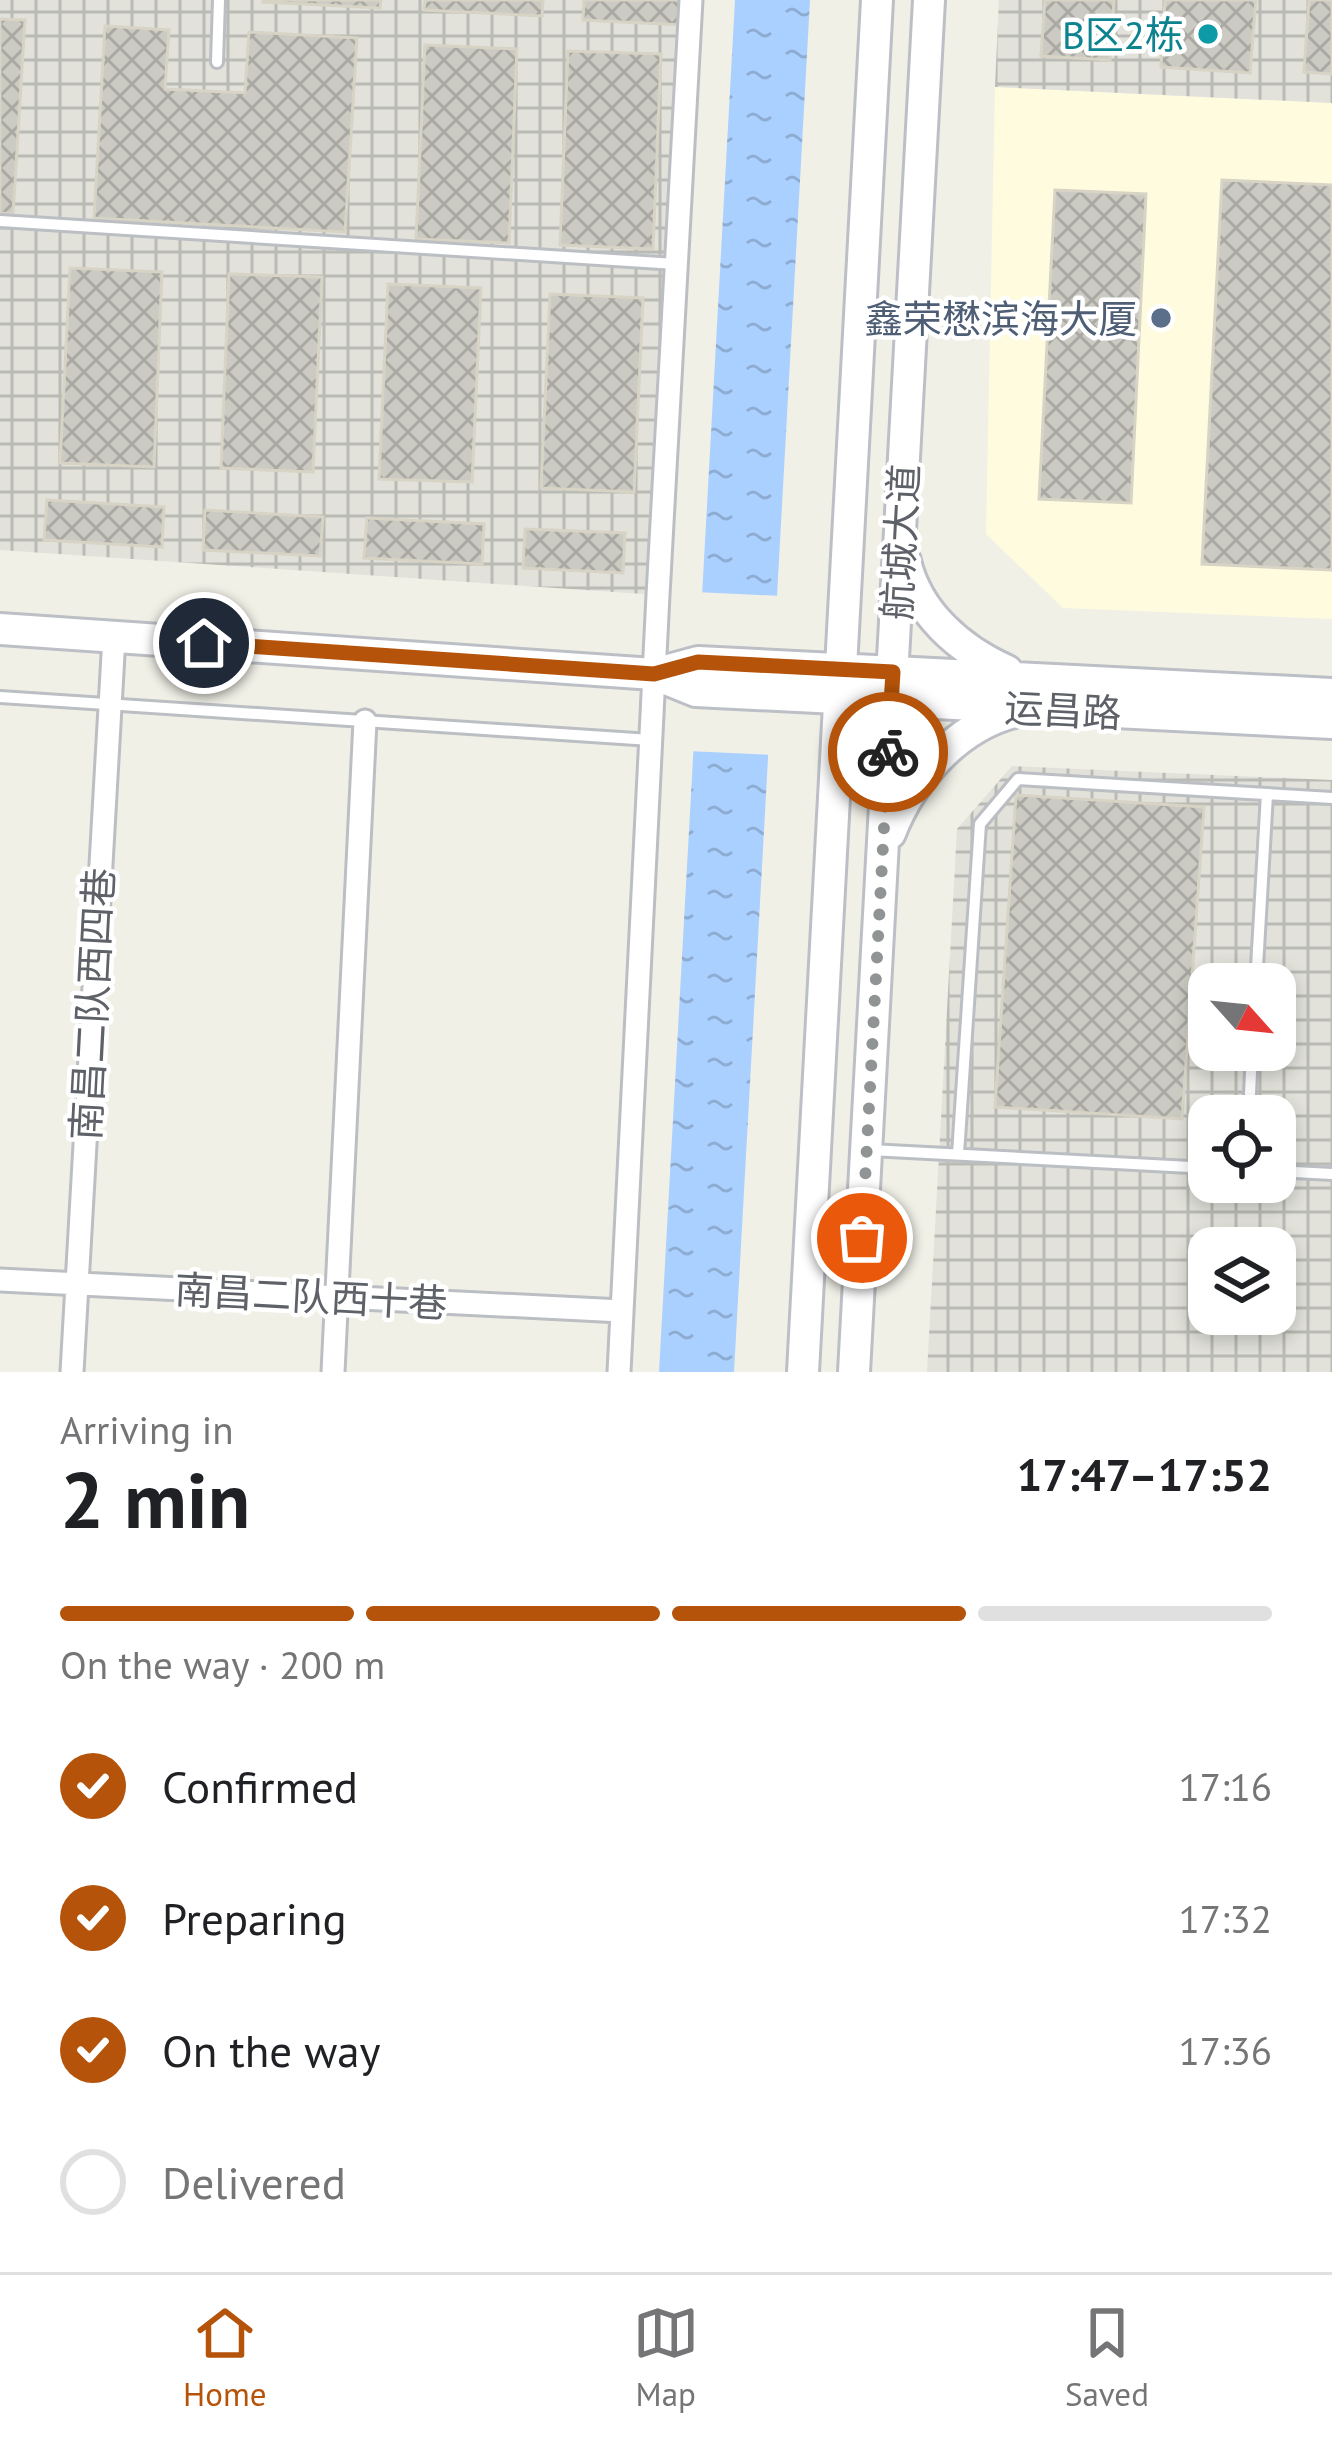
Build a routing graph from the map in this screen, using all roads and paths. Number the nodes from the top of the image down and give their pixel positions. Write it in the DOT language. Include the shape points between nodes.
graph roads {
  1 [pos="220,0"];
  2 [pos="691,0"];
  3 [pos="877,0"];
  4 [pos="929,0"];
  5 [pos="217,62"];
  6 [pos="0,221"];
  7 [pos="676,264"];
  8 [pos="900,540"];
  9 [pos="0,629"];
  10 [pos="114,637"];
  11 [pos="654,674"];
  12 [pos="840,685"];
  13 [pos="892,687"];
  14 [pos="1030,694"];
  15 [pos="1332,694"];
  16 [pos="0,697"];
  17 [pos="110,704"];
  18 [pos="365,721"];
  19 [pos="1332,724"];
  20 [pos="651,740"];
  21 [pos="1268,794"];
  22 [pos="1332,798"];
  23 [pos="883,850"];
  24 [pos="1257,963"];
  25 [pos="866,1150"];
  26 [pos="958,1154"];
  27 [pos="1188,1167"];
  28 [pos="1296,1173"];
  29 [pos="1332,1174"];
  30 [pos="0,1280"];
  31 [pos="76,1284"];
  32 [pos="336,1297"];
  33 [pos="622,1311"];
  34 [pos="72,1372"];
  35 [pos="332,1372"];
  36 [pos="619,1372"];
  37 [pos="802,1372"];
  38 [pos="854,1372"];
  1 -- 5 [label="lane"];
  2 -- 7 [label="street"];
  3 -- 12 [label="main road, 航城大道"];
  4 -- 8 [label="main road, 航城大道"];
  6 -- 7 [label="lane"];
  7 -- 11 [label="street"];
  8 -- 13 [label="main road, 航城大道"];
  8 -- 14 [label="main road" via="910,581 929,612"];
  9 -- 10 [label="main road, 运昌路"];
  10 -- 11 [label="main road, 运昌路"];
  10 -- 17 [label="street, 南昌二队西四巷"];
  11 -- 12 [label="main road, 运昌路"];
  11 -- 20 [label="street"];
  12 -- 13 [label="main road, 运昌路"];
  12 -- 37 [label="main road, 航城大道"];
  13 -- 14 [label="main road, 运昌路"];
  13 -- 23 [label="main road, 航城大道"];
  14 -- 15 [label="main road, 运昌路"];
  14 -- 19 [label="main road, 运昌路"];
  14 -- 23 [label="main road" via="942,754 896,815"];
  16 -- 17 [label="lane"];
  17 -- 18 [label="lane"];
  17 -- 31 [label="street, 南昌二队西四巷"];
  18 -- 20 [label="lane"];
  18 -- 32 [label="street"];
  20 -- 33 [label="street"];
  21 -- 22 [label="lane"];
  21 -- 24 [label="lane"];
  21 -- 26 [label="lane" via="1018,779 980,824"];
  23 -- 25 [label="main road, 航城大道"];
  25 -- 26 [label="lane"];
  25 -- 38 [label="main road, 航城大道"];
  26 -- 27 [label="lane"];
  28 -- 29 [label="lane"];
  30 -- 31 [label="street, 南昌二队西十巷"];
  31 -- 32 [label="street, 南昌二队西十巷"];
  31 -- 34 [label="street, 南昌二队西四巷"];
  32 -- 33 [label="street, 南昌二队西十巷"];
  32 -- 35 [label="street"];
  33 -- 36 [label="street"];
}
